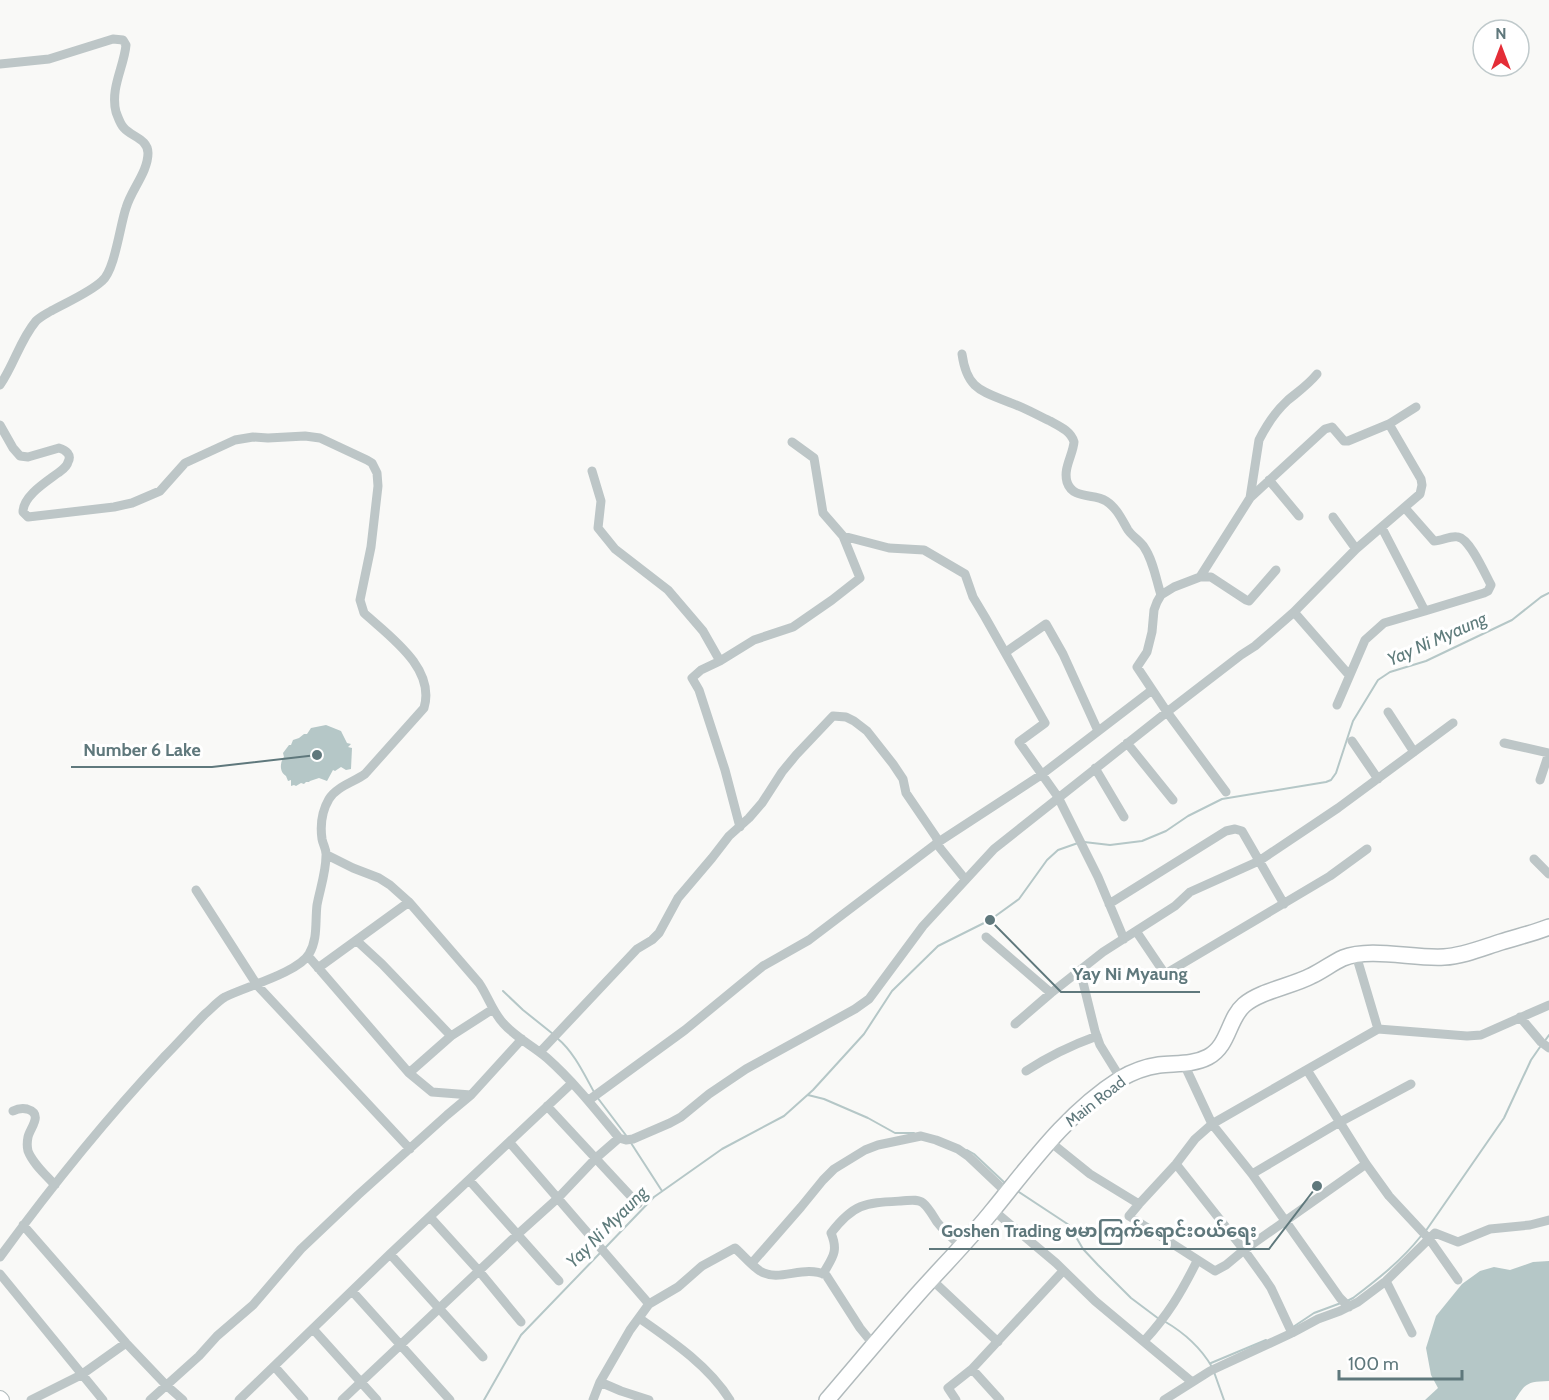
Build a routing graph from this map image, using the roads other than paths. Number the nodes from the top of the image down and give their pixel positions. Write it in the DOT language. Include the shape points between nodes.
graph roads {
  1 [pos="0,64"];
  2 [pos="962,354"];
  3 [pos="1317,374"];
  4 [pos="0,385"];
  5 [pos="1416,407"];
  6 [pos="0,424"];
  7 [pos="1389,424"];
  8 [pos="792,442"];
  9 [pos="592,471"];
  10 [pos="1269,480"];
  11 [pos="1250,498"];
  12 [pos="1405,508"];
  13 [pos="1299,516"];
  14 [pos="1333,518"];
  15 [pos="1382,528"];
  16 [pos="843,536"];
  17 [pos="1356,549"];
  18 [pos="1276,570"];
  19 [pos="1200,577"];
  20 [pos="1161,595"];
  21 [pos="1425,610"];
  22 [pos="1294,612"];
  23 [pos="1006,652"];
  24 [pos="720,662"];
  25 [pos="1349,675"];
  26 [pos="1152,690"];
  27 [pos="1337,705"];
  28 [pos="1388,711"];
  29 [pos="1167,712"];
  30 [pos="1453,723"];
  31 [pos="1098,731"];
  32 [pos="1352,741"];
  33 [pos="1127,743"];
  34 [pos="1504,743"];
  35 [pos="1414,752"];
  36 [pos="1095,768"];
  37 [pos="1041,775"];
  38 [pos="1378,779"];
  39 [pos="1540,780"];
  40 [pos="1226,792"];
  41 [pos="1058,797"];
  42 [pos="1173,800"];
  43 [pos="1124,817"];
  44 [pos="740,827"];
  45 [pos="938,843"];
  46 [pos="1367,849"];
  47 [pos="327,855"];
  48 [pos="1534,860"];
  49 [pos="1259,861"];
  50 [pos="1549,874"];
  51 [pos="965,879"];
  52 [pos="196,890"];
  53 [pos="409,902"];
  54 [pos="1109,904"];
  55 [pos="1284,904"];
  56 [pos="1549,927"];
  57 [pos="1136,931"];
  58 [pos="986,937"];
  59 [pos="1124,939"];
  60 [pos="357,941"];
  61 [pos="1356,955"];
  62 [pos="308,956"];
  63 [pos="318,968"];
  64 [pos="1080,970"];
  65 [pos="257,985"];
  66 [pos="1052,993"];
  67 [pos="1549,1005"];
  68 [pos="493,1009"];
  69 [pos="1520,1017"];
  70 [pos="1015,1024"];
  71 [pos="1378,1029"];
  72 [pos="451,1036"];
  73 [pos="1097,1036"];
  74 [pos="522,1039"];
  75 [pos="1545,1045"];
  76 [pos="540,1052"];
  77 [pos="1184,1064"];
  78 [pos="1307,1070"];
  79 [pos="1026,1071"];
  80 [pos="409,1073"];
  81 [pos="1121,1079"];
  82 [pos="572,1083"];
  83 [pos="1411,1084"];
  84 [pos="471,1095"];
  85 [pos="589,1100"];
  86 [pos="547,1106"];
  87 [pos="13,1111"];
  88 [pos="1340,1122"];
  89 [pos="1212,1125"];
  90 [pos="619,1138"];
  91 [pos="1049,1141"];
  92 [pos="510,1143"];
  93 [pos="410,1149"];
  94 [pos="596,1158"];
  95 [pos="1176,1164"];
  96 [pos="1366,1164"];
  97 [pos="1252,1174"];
  98 [pos="469,1180"];
  99 [pos="55,1185"];
  100 [pos="1006,1192"];
  101 [pos="558,1198"];
  102 [pos="638,1204"];
  103 [pos="1139,1204"];
  104 [pos="993,1210"];
  105 [pos="430,1217"];
  106 [pos="1549,1220"];
  107 [pos="1285,1221"];
  108 [pos="23,1225"];
  109 [pos="518,1234"];
  110 [pos="1426,1236"];
  111 [pos="961,1246"];
  112 [pos="1244,1250"];
  113 [pos="390,1254"];
  114 [pos="0,1257"];
  115 [pos="1197,1261"];
  116 [pos="752,1263"];
  117 [pos="478,1270"];
  118 [pos="1064,1271"];
  119 [pos="0,1274"];
  120 [pos="823,1274"];
  121 [pos="931,1279"];
  122 [pos="1458,1280"];
  123 [pos="559,1281"];
  124 [pos="1386,1281"];
  125 [pos="352,1291"];
  126 [pos="1345,1303"];
  127 [pos="649,1304"];
  128 [pos="439,1308"];
  129 [pos="639,1318"];
  130 [pos="521,1322"];
  131 [pos="313,1329"];
  132 [pos="1290,1329"];
  133 [pos="1412,1333"];
  134 [pos="1144,1341"];
  135 [pos="126,1342"];
  136 [pos="998,1342"];
  137 [pos="873,1344"];
  138 [pos="400,1345"];
  139 [pos="483,1357"];
  140 [pos="274,1366"];
  141 [pos="972,1369"];
  142 [pos="81,1375"];
  143 [pos="600,1382"];
  144 [pos="1192,1382"];
  145 [pos="361,1383"];
  146 [pos="166,1385"];
  147 [pos="31,1400"];
  148 [pos="103,1400"];
  149 [pos="150,1400"];
  150 [pos="183,1400"];
  151 [pos="238,1400"];
  152 [pos="304,1400"];
  153 [pos="342,1400"];
  154 [pos="377,1400"];
  155 [pos="450,1400"];
  156 [pos="593,1400"];
  157 [pos="649,1400"];
  158 [pos="730,1400"];
  159 [pos="827,1400"];
  160 [pos="956,1400"];
  161 [pos="1000,1400"];
  162 [pos="1164,1400"];
  1 -- 4 [label="street" via="49,59 113,39 123,40 126,45 115,93 116,112 125,129 147,146 148,156 126,207 106,277 37,319"];
  2 -- 20 [label="street" via="966,375 980,390 1070,434 1074,442 1067,482 1079,495 1100,498 1112,506 1148,553"];
  3 -- 11 [label="street" via="1286,402 1259,440"];
  5 -- 7 [label="street"];
  6 -- 47 [label="street" via="20,456 59,448 68,455 66,466 24,504 23,512 28,517 132,503 160,491 185,463 244,438 320,438 376,467 378,486 361,607 420,670 427,698 424,708 365,774 329,798 321,823"];
  7 -- 10 [label="street" via="1348,441 1332,427 1325,429"];
  7 -- 12 [label="street" via="1421,479 1420,494"];
  8 -- 16 [label="street" via="814,458 823,513"];
  9 -- 24 [label="street" via="602,501 598,528 615,549 668,590 703,631"];
  10 -- 11 [label="street"];
  10 -- 13 [label="street"];
  11 -- 19 [label="street"];
  12 -- 15 [label="street"];
  12 -- 21 [label="street" via="1434,541 1463,539 1491,585 1484,593"];
  14 -- 17 [label="street"];
  15 -- 17 [label="street"];
  15 -- 21 [label="street"];
  16 -- 23 [label="street" via="889,548 924,550 965,574 973,597"];
  16 -- 24 [label="street" via="860,578 793,627 754,640"];
  17 -- 22 [label="street"];
  18 -- 19 [label="street" via="1249,601 1216,579"];
  19 -- 20 [label="street"];
  20 -- 26 [label="street" via="1154,610 1147,652 1137,667"];
  21 -- 25 [label="street" via="1384,623 1371,634"];
  22 -- 25 [label="street"];
  22 -- 29 [label="street"];
  23 -- 31 [label="street" via="1046,624"];
  23 -- 37 [label="street" via="1045,723 1018,742"];
  24 -- 44 [label="street" via="692,678 725,770"];
  25 -- 27 [label="street"];
  26 -- 29 [label="street"];
  26 -- 31 [label="street"];
  28 -- 35 [label="street"];
  29 -- 33 [label="street"];
  29 -- 40 [label="street"];
  30 -- 35 [label="street"];
  31 -- 37 [label="street"];
  32 -- 38 [label="street"];
  33 -- 36 [label="street"];
  33 -- 42 [label="street"];
  34 -- 39 [label="street" via="1549,753"];
  35 -- 38 [label="street"];
  36 -- 41 [label="street"];
  36 -- 43 [label="street"];
  37 -- 41 [label="street"];
  37 -- 45 [label="street"];
  38 -- 49 [label="street"];
  41 -- 51 [label="street" via="994,849"];
  41 -- 54 [label="street"];
  44 -- 45 [label="street" via="796,754 833,716 839,716 867,731 894,764 906,794"];
  44 -- 76 [label="street" via="678,898 659,933 637,949"];
  45 -- 51 [label="street"];
  45 -- 85 [label="street" via="808,940 763,966 685,1030"];
  46 -- 55 [label="street"];
  47 -- 53 [label="street" via="385,882"];
  47 -- 62 [label="street" via="314,944"];
  48 -- 50 [label="street"];
  49 -- 54 [label="street" via="1242,831 1226,831"];
  49 -- 55 [label="street"];
  49 -- 57 [label="street" via="1190,892"];
  51 -- 90 [label="street" via="923,926 870,999 746,1069 681,1117 633,1139"];
  52 -- 65 [label="street"];
  53 -- 60 [label="street"];
  53 -- 68 [label="street" via="479,982"];
  54 -- 59 [label="street"];
  55 -- 57 [label="street" via="1165,974"];
  56 -- 61 [label="main road, Main Road" via="1446,957"];
  57 -- 59 [label="street"];
  58 -- 66 [label="street"];
  59 -- 64 [label="street"];
  60 -- 63 [label="street"];
  60 -- 72 [label="street"];
  61 -- 71 [label="street"];
  61 -- 77 [label="main road, Main Road" via="1252,999 1237,1014 1219,1049"];
  62 -- 63 [label="street"];
  62 -- 65 [label="street"];
  63 -- 80 [label="street"];
  64 -- 66 [label="street"];
  64 -- 73 [label="street"];
  65 -- 93 [label="street"];
  65 -- 99 [label="street" via="224,997 204,1015 127,1098"];
  66 -- 70 [label="street"];
  67 -- 69 [label="street"];
  68 -- 72 [label="street"];
  68 -- 74 [label="street"];
  69 -- 71 [label="street" via="1482,1035"];
  69 -- 75 [label="street"];
  71 -- 78 [label="street"];
  72 -- 80 [label="street"];
  73 -- 79 [label="street"];
  73 -- 81 [label="street"];
  74 -- 76 [label="street"];
  74 -- 84 [label="street"];
  76 -- 82 [label="street"];
  77 -- 81 [label="main road, Main Road" via="1145,1068"];
  77 -- 89 [label="street"];
  78 -- 88 [label="street"];
  78 -- 89 [label="street"];
  80 -- 84 [label="street" via="432,1092"];
  81 -- 91 [label="main road, Main Road"];
  82 -- 85 [label="street"];
  82 -- 86 [label="street"];
  83 -- 88 [label="street"];
  84 -- 93 [label="street"];
  85 -- 90 [label="street"];
  86 -- 92 [label="street"];
  86 -- 94 [label="street"];
  87 -- 99 [label="street" via="26,1109 34,1115 28,1150"];
  88 -- 96 [label="street"];
  88 -- 97 [label="street"];
  89 -- 95 [label="street"];
  89 -- 97 [label="street"];
  90 -- 94 [label="street"];
  91 -- 100 [label="main road, Main Road"];
  91 -- 103 [label="street" via="1090,1174"];
  92 -- 98 [label="street"];
  92 -- 101 [label="street"];
  93 -- 146 [label="street" via="301,1249 253,1305"];
  94 -- 101 [label="street"];
  94 -- 102 [label="street"];
  95 -- 103 [label="street"];
  95 -- 112 [label="street"];
  96 -- 107 [label="street"];
  96 -- 110 [label="street"];
  97 -- 107 [label="street"];
  98 -- 105 [label="street"];
  98 -- 109 [label="street"];
  99 -- 108 [label="street"];
  100 -- 104 [label="main road, Main Road"];
  100 -- 116 [label="street" via="968,1156 936,1140 921,1136 878,1145 828,1174"];
  101 -- 109 [label="street"];
  101 -- 127 [label="street"];
  103 -- 115 [label="street" via="1129,1216"];
  104 -- 111 [label="main road, Main Road"];
  104 -- 118 [label="street"];
  105 -- 113 [label="street"];
  105 -- 117 [label="street"];
  106 -- 110 [label="street" via="1490,1228 1458,1242 1436,1233"];
  107 -- 112 [label="street"];
  107 -- 126 [label="street"];
  108 -- 114 [label="street"];
  108 -- 135 [label="street"];
  109 -- 117 [label="street"];
  109 -- 123 [label="street"];
  110 -- 122 [label="street"];
  110 -- 124 [label="street"];
  111 -- 120 [label="street" via="918,1200 875,1202 855,1209 831,1233 836,1250"];
  111 -- 121 [label="main road, Main Road"];
  112 -- 115 [label="street" via="1215,1271"];
  112 -- 132 [label="street" via="1271,1288"];
  113 -- 125 [label="street"];
  113 -- 128 [label="street"];
  115 -- 134 [label="street" via="1179,1296"];
  116 -- 120 [label="street" via="773,1275 807,1270"];
  116 -- 127 [label="street" via="735,1248"];
  117 -- 128 [label="street"];
  117 -- 130 [label="street"];
  118 -- 134 [label="street"];
  118 -- 136 [label="street"];
  119 -- 142 [label="street"];
  120 -- 137 [label="street"];
  121 -- 136 [label="street"];
  121 -- 137 [label="main road, Main Road"];
  124 -- 126 [label="street" via="1358,1302"];
  124 -- 133 [label="street"];
  125 -- 131 [label="street"];
  125 -- 138 [label="street"];
  126 -- 132 [label="street"];
  127 -- 129 [label="street"];
  128 -- 138 [label="street"];
  128 -- 139 [label="street"];
  129 -- 143 [label="street"];
  129 -- 158 [label="street" via="677,1345"];
  131 -- 140 [label="street"];
  131 -- 145 [label="street"];
  132 -- 144 [label="street"];
  134 -- 144 [label="street"];
  135 -- 142 [label="street"];
  135 -- 146 [label="street"];
  136 -- 141 [label="street"];
  137 -- 159 [label="main road, Main Road"];
  138 -- 145 [label="street"];
  138 -- 155 [label="street"];
  140 -- 151 [label="street"];
  140 -- 152 [label="street"];
  141 -- 160 [label="street" via="948,1388"];
  141 -- 161 [label="street"];
  142 -- 147 [label="street"];
  142 -- 148 [label="street"];
  143 -- 156 [label="street"];
  143 -- 157 [label="street"];
  144 -- 162 [label="street"];
  145 -- 153 [label="street"];
  145 -- 154 [label="street"];
  146 -- 149 [label="street"];
  146 -- 150 [label="street"];
}
